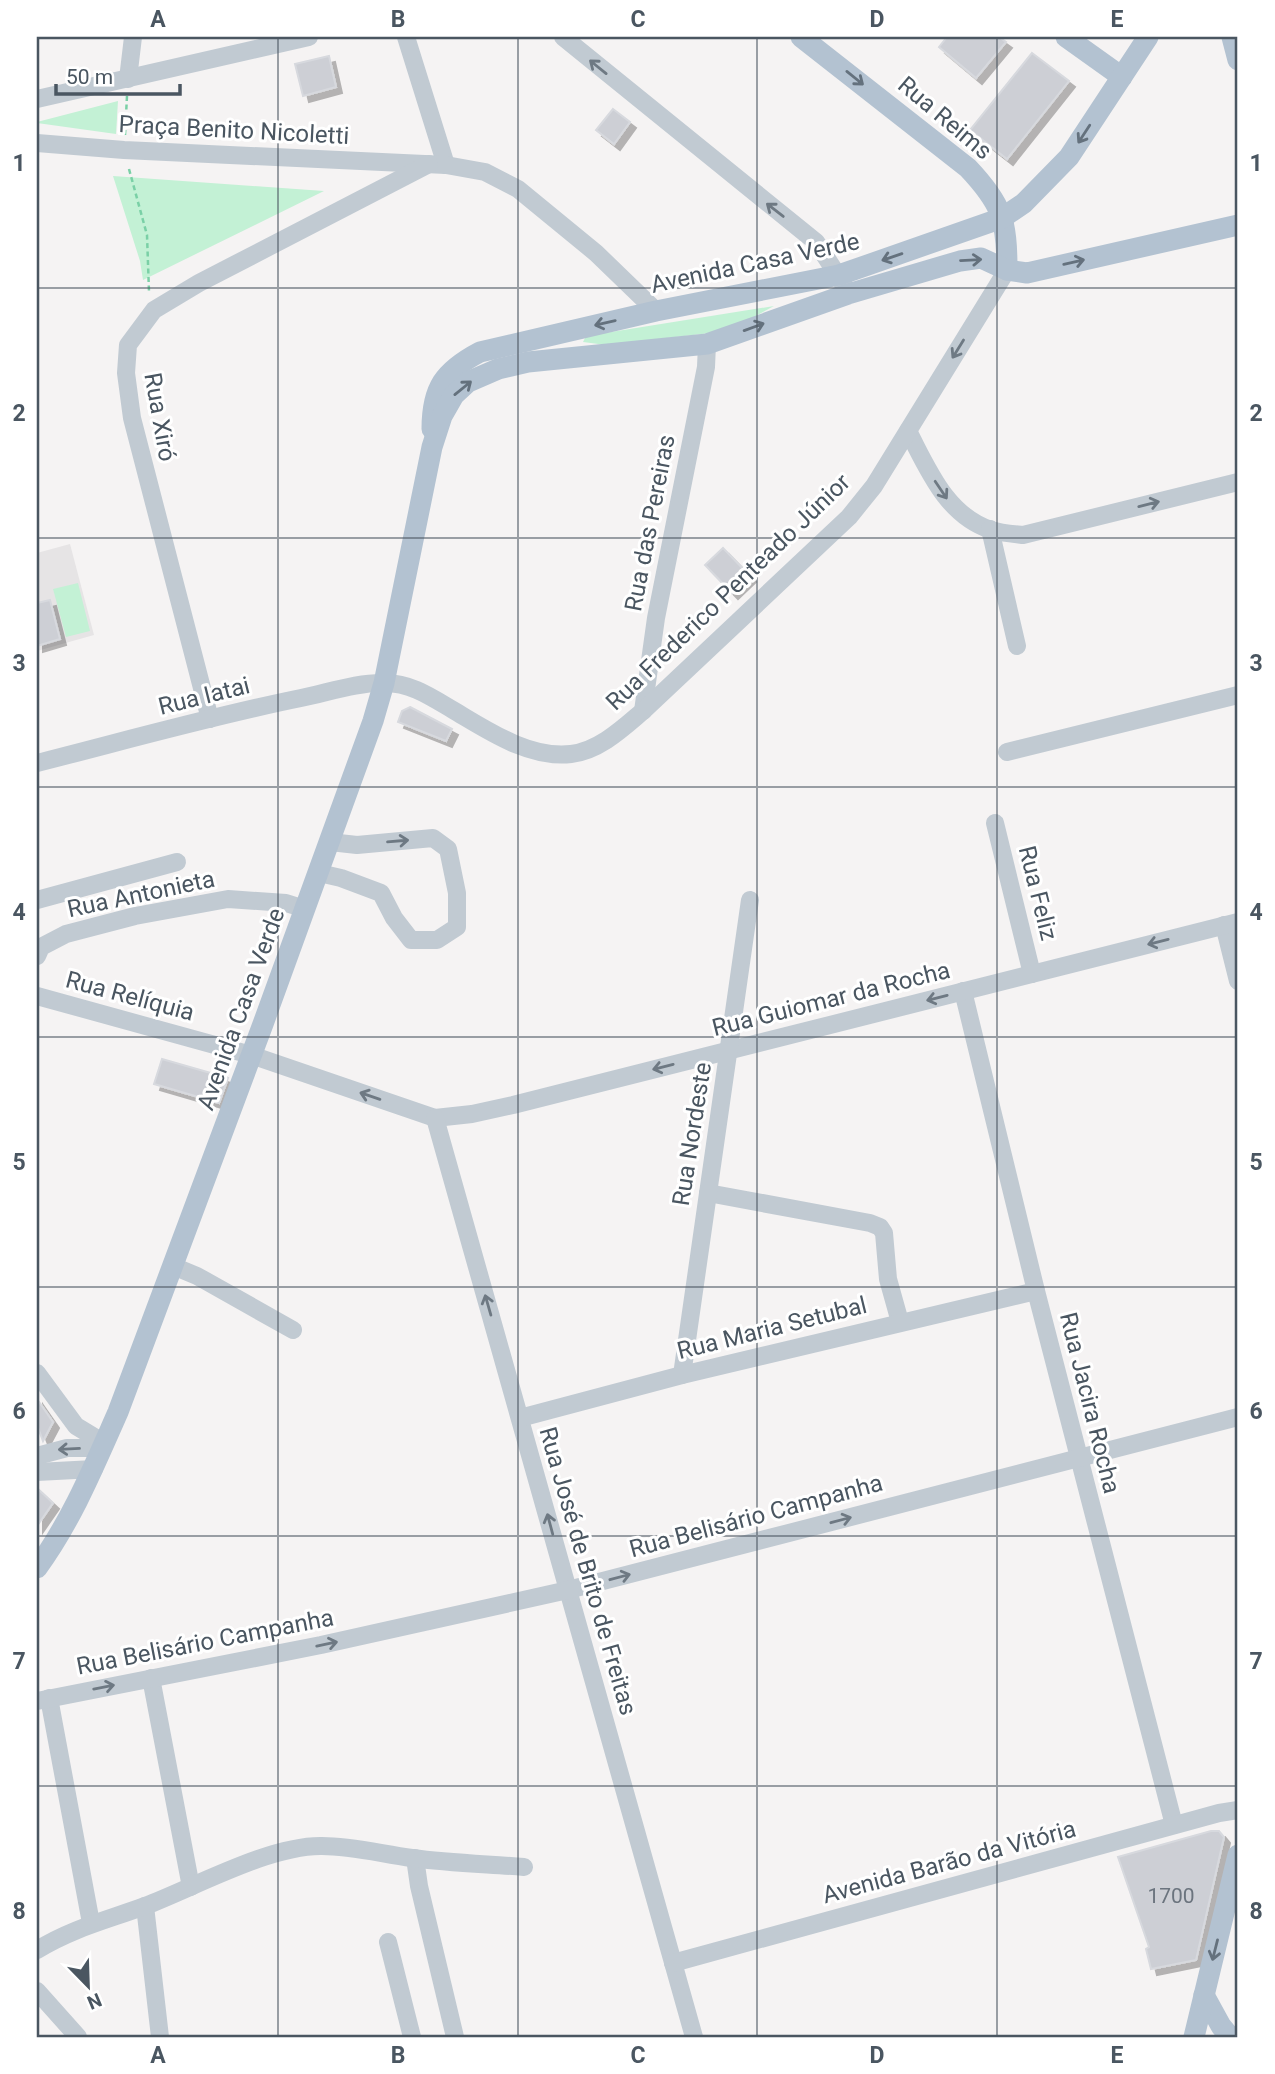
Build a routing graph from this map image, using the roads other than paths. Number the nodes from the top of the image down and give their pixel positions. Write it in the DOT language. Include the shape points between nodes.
graph roads {
  1 [pos="133,37"];
  2 [pos="309,37"];
  3 [pos="406,37"];
  4 [pos="563,37"];
  5 [pos="801,37"];
  6 [pos="1066,37"];
  7 [pos="1148,37"];
  8 [pos="1233,37"];
  9 [pos="1238,61"];
  10 [pos="1122,77"];
  11 [pos="128,79"];
  12 [pos="37,99"];
  13 [pos="37,143"];
  14 [pos="438,165"];
  15 [pos="1002,219"];
  16 [pos="1238,225"];
  17 [pos="1007,270"];
  18 [pos="844,284"];
  19 [pos="656,311"];
  20 [pos="707,344"];
  21 [pos="908,430"];
  22 [pos="432,447"];
  23 [pos="1238,482"];
  24 [pos="990,529"];
  25 [pos="1017,646"];
  26 [pos="384,683"];
  27 [pos="1238,695"];
  28 [pos="643,711"];
  29 [pos="209,719"];
  30 [pos="1007,752"];
  31 [pos="37,763"];
  32 [pos="996,823"];
  33 [pos="330,842"];
  34 [pos="177,862"];
  35 [pos="319,873"];
  36 [pos="37,900"];
  37 [pos="750,900"];
  38 [pos="305,909"];
  39 [pos="1231,923"];
  40 [pos="37,956"];
  41 [pos="1032,974"];
  42 [pos="1238,981"];
  43 [pos="964,991"];
  44 [pos="37,996"];
  45 [pos="730,1050"];
  46 [pos="251,1055"];
  47 [pos="435,1118"];
  48 [pos="708,1193"];
  49 [pos="173,1266"];
  50 [pos="1036,1291"];
  51 [pos="900,1322"];
  52 [pos="293,1330"];
  53 [pos="37,1373"];
  54 [pos="682,1375"];
  55 [pos="1238,1418"];
  56 [pos="520,1419"];
  57 [pos="103,1446"];
  58 [pos="37,1456"];
  59 [pos="1079,1458"];
  60 [pos="94,1469"];
  61 [pos="37,1472"];
  62 [pos="37,1568"];
  63 [pos="568,1590"];
  64 [pos="151,1678"];
  65 [pos="43,1700"];
  66 [pos="1238,1810"];
  67 [pos="1174,1825"];
  68 [pos="1238,1855"];
  69 [pos="415,1858"];
  70 [pos="524,1867"];
  71 [pos="191,1887"];
  72 [pos="145,1906"];
  73 [pos="91,1923"];
  74 [pos="388,1942"];
  75 [pos="37,1950"];
  76 [pos="673,1963"];
  77 [pos="37,1991"];
  78 [pos="1204,1995"];
  79 [pos="78,2037"];
  80 [pos="160,2037"];
  81 [pos="412,2037"];
  82 [pos="454,2037"];
  83 [pos="694,2037"];
  84 [pos="1194,2037"];
  85 [pos="1230,2037"];
  1 -- 11 [label="street"];
  2 -- 11 [label="street"];
  3 -- 14 [label="street"];
  18 -- 4 [label="street, one-way" via="816,243"];
  5 -- 15 [label="main road, Rua Reims, one-way" via="968,168 998,204"];
  6 -- 10 [label="main road"];
  7 -- 10 [label="main road, Avenida Casa Verde"];
  8 -- 9 [label="main road"];
  10 -- 15 [label="main road, Avenida Casa Verde, one-way" via="1069,157"];
  11 -- 12 [label="street"];
  13 -- 14 [label="street, Praça Benito Nicoletti"];
  14 -- 19 [label="street, Praça Benito Nicoletti" via="485,172 518,189"];
  14 -- 29 [label="street, Rua Xiró" via="199,283 154,310 128,345 125,373 132,418"];
  15 -- 17 [label="main road, Rua Reims"];
  15 -- 18 [label="main road, Avenida Casa Verde, one-way"];
  17 -- 16 [label="main road, one-way" via="1027,272"];
  18 -- 17 [label="main road, Avenida Casa Verde, one-way" via="981,258"];
  17 -- 21 [label="street, Rua Frederico Penteado Júnior, one-way"];
  18 -- 19 [label="main road, Avenida Casa Verde"];
  20 -- 18 [label="main road, Avenida Casa Verde, one-way"];
  19 -- 22 [label="main road, Avenida Casa Verde, one-way" via="500,346 459,363 436,394"];
  22 -- 20 [label="main road, Avenida Casa Verde, one-way" via="454,395 468,382 498,369"];
  20 -- 28 [label="street, Rua das Pereiras"];
  21 -- 24 [label="street, one-way" via="955,508"];
  21 -- 28 [label="street, Rua Frederico Penteado Júnior" via="849,517"];
  22 -- 26 [label="main road, Avenida Casa Verde"];
  24 -- 23 [label="street, one-way" via="1023,535"];
  24 -- 25 [label="street"];
  26 -- 28 [label="street, Rua Frederico Penteado Júnior" via="426,693 494,733 548,753 572,754 591,747"];
  26 -- 29 [label="street, Rua Iatai"];
  26 -- 33 [label="main road, Avenida Casa Verde"];
  27 -- 30 [label="street"];
  29 -- 31 [label="street, Rua Iatai"];
  32 -- 41 [label="street, Rua Feliz"];
  33 -- 35 [label="main road, Avenida Casa Verde"];
  33 -- 35 [label="street, one-way" via="357,845 433,838 448,849 457,892 457,928 437,940 411,940 381,893"];
  34 -- 36 [label="street"];
  35 -- 38 [label="main road, Avenida Casa Verde"];
  37 -- 45 [label="street, Rua Nordeste"];
  38 -- 40 [label="street, Rua Antonieta" via="286,903 228,899 66,934 41,947"];
  38 -- 46 [label="main road, Avenida Casa Verde"];
  39 -- 41 [label="street, Rua Guiomar da Rocha, one-way"];
  39 -- 42 [label="street"];
  41 -- 43 [label="street, Rua Guiomar da Rocha"];
  43 -- 45 [label="street, Rua Guiomar da Rocha, one-way"];
  43 -- 50 [label="street, Rua Jacira Rocha"];
  44 -- 46 [label="street, Rua Relíquia"];
  45 -- 47 [label="street, Rua Guiomar da Rocha, one-way" via="499,1108"];
  45 -- 48 [label="street, Rua Nordeste"];
  47 -- 46 [label="street, Rua Relíquia, one-way"];
  46 -- 49 [label="main road, Avenida Casa Verde"];
  56 -- 47 [label="street, Rua José de Brito de Freitas, one-way"];
  48 -- 51 [label="street" via="880,1227"];
  48 -- 54 [label="street, Rua Nordeste"];
  49 -- 52 [label="street"];
  49 -- 57 [label="main road, Avenida Casa Verde"];
  50 -- 51 [label="street, Rua Maria Setubal"];
  50 -- 59 [label="street, Rua Jacira Rocha"];
  51 -- 54 [label="street, Rua Maria Setubal"];
  53 -- 57 [label="street" via="76,1426"];
  54 -- 56 [label="street, Rua Maria Setubal"];
  55 -- 59 [label="street, Rua Belisário Campanha"];
  63 -- 56 [label="street, Rua José de Brito de Freitas, one-way"];
  57 -- 58 [label="street, one-way"];
  57 -- 60 [label="main road, Avenida Casa Verde"];
  63 -- 59 [label="street, Rua Belisário Campanha, one-way"];
  59 -- 67 [label="street, Rua Jacira Rocha"];
  60 -- 61 [label="street"];
  60 -- 62 [label="main road, Avenida Casa Verde" via="57,1541"];
  64 -- 63 [label="street, Rua Belisário Campanha, one-way"];
  63 -- 76 [label="street, Rua José de Brito de Freitas"];
  65 -- 64 [label="street, Rua Belisário Campanha, one-way"];
  64 -- 71 [label="street"];
  65 -- 73 [label="street"];
  66 -- 67 [label="street, Avenida Barão da Vitória"];
  67 -- 76 [label="street, Avenida Barão da Vitória"];
  68 -- 78 [label="main road, one-way"];
  69 -- 70 [label="street"];
  69 -- 71 [label="street" via="297,1847"];
  69 -- 82 [label="street"];
  71 -- 72 [label="street"];
  72 -- 73 [label="street"];
  72 -- 80 [label="street"];
  73 -- 75 [label="street"];
  74 -- 81 [label="street"];
  76 -- 83 [label="street, Rua José de Brito de Freitas"];
  77 -- 79 [label="street"];
  78 -- 84 [label="main road"];
  78 -- 85 [label="main road"];
}
